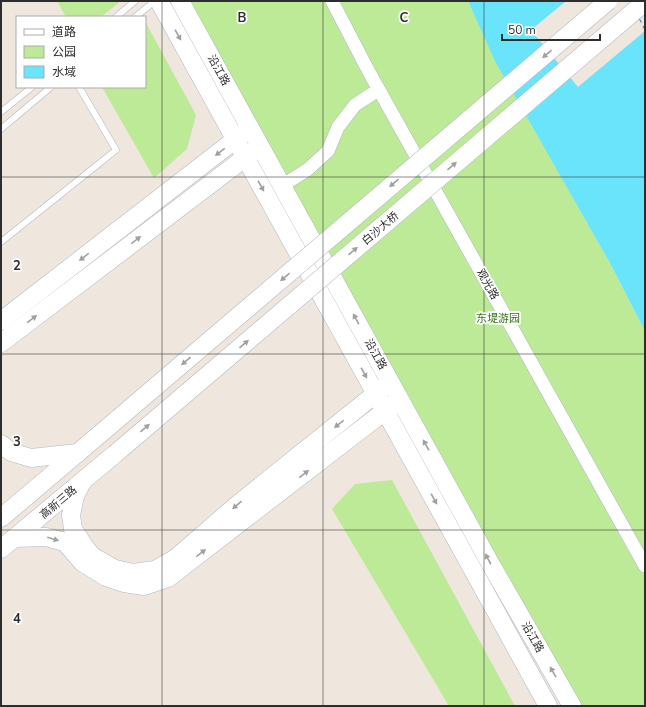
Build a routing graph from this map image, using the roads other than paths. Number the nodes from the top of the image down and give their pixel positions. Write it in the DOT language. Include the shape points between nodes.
graph roads {
  1 [pos="135,1"];
  2 [pos="155,1"];
  3 [pos="159,1"];
  4 [pos="180,1"];
  5 [pos="332,1"];
  6 [pos="608,1"];
  7 [pos="645,2"];
  8 [pos="117,16"];
  9 [pos="136,16"];
  10 [pos="31,88"];
  11 [pos="50,88"];
  12 [pos="80,88"];
  13 [pos="378,90"];
  14 [pos="1,112"];
  15 [pos="250,128"];
  16 [pos="1,129"];
  17 [pos="235,139"];
  18 [pos="261,146"];
  19 [pos="245,157"];
  20 [pos="283,185"];
  21 [pos="1,242"];
  22 [pos="1,321"];
  23 [pos="1,343"];
  24 [pos="391,382"];
  25 [pos="376,394"];
  26 [pos="400,399"];
  27 [pos="385,411"];
  28 [pos="1,444"];
  29 [pos="78,453"];
  30 [pos="115,454"];
  31 [pos="82,482"];
  32 [pos="1,518"];
  33 [pos="15,538"];
  34 [pos="1,549"];
  35 [pos="645,566"];
  36 [pos="548,706"];
  37 [pos="572,706"];
  1 -- 8 [label="lane"];
  2 -- 9 [label="lane"];
  3 -- 17 [label="main road, 沿江路, one-way"];
  4 -- 15 [label="main road, 沿江路"];
  5 -- 13 [label="street, 观光路"];
  6 -- 29 [label="main road, one-way, bridge"];
  30 -- 7 [label="main road, 白沙大桥, one-way, bridge"];
  10 -- 14 [label="lane"];
  11 -- 16 [label="lane"];
  12 -- 21 [label="lane" via="116,150"];
  13 -- 20 [label="street" via="355,105 338,127 328,151 307,170"];
  13 -- 35 [label="street, 观光路"];
  15 -- 17 [label="main road"];
  15 -- 18 [label="main road, 沿江路"];
  17 -- 19 [label="main road, 沿江路"];
  17 -- 22 [label="main road, one-way"];
  18 -- 19 [label="main road"];
  18 -- 20 [label="main road, 沿江路"];
  23 -- 19 [label="main road, one-way"];
  19 -- 25 [label="main road, 沿江路, one-way"];
  24 -- 20 [label="main road, 沿江路, one-way"];
  24 -- 25 [label="main road"];
  24 -- 26 [label="main road, 沿江路"];
  25 -- 27 [label="main road, 沿江路"];
  25 -- 31 [label="main road, one-way" via="237,504 176,558 155,570 133,573 115,569 92,556 73,529 71,515"];
  26 -- 27 [label="main road"];
  37 -- 26 [label="main road, 沿江路, one-way"];
  33 -- 27 [label="main road, one-way" via="46,537 65,542 82,562 106,577 124,584 144,586 168,578"];
  27 -- 36 [label="main road, 沿江路, one-way"];
  28 -- 29 [label="main road" via="11,452 31,458"];
  29 -- 32 [label="main road"];
  30 -- 31 [label="main road, 高新三路"];
  31 -- 33 [label="main road, 高新三路"];
  33 -- 34 [label="main road, 高新三路"];
}
